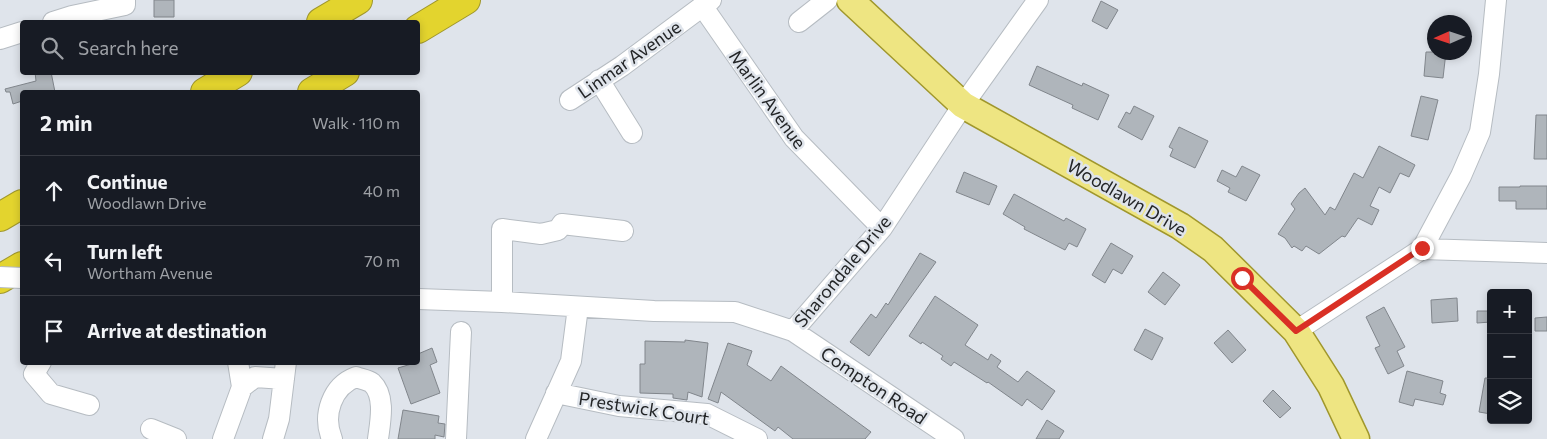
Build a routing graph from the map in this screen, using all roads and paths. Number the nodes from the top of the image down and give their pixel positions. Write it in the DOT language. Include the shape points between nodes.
graph roads {
  1 [pos="125,0"];
  2 [pos="358,0"];
  3 [pos="466,0"];
  4 [pos="828,0"];
  5 [pos="850,0"];
  6 [pos="1038,0"];
  7 [pos="1496,0"];
  8 [pos="707,4"];
  9 [pos="59,20"];
  10 [pos="324,20"];
  11 [pos="799,22"];
  12 [pos="420,27"];
  13 [pos="20,33"];
  14 [pos="0,39"];
  15 [pos="233,75"];
  16 [pos="340,75"];
  17 [pos="599,80"];
  18 [pos="208,90"];
  19 [pos="315,90"];
  20 [pos="570,100"];
  21 [pos="964,105"];
  22 [pos="632,133"];
  23 [pos="20,205"];
  24 [pos="0,217"];
  25 [pos="882,228"];
  26 [pos="623,231"];
  27 [pos="1422,248"];
  28 [pos="1547,253"];
  29 [pos="20,267"];
  30 [pos="0,278"];
  31 [pos="20,278"];
  32 [pos="420,299"];
  33 [pos="502,302"];
  34 [pos="578,307"];
  35 [pos="793,331"];
  36 [pos="1296,331"];
  37 [pos="461,332"];
  38 [pos="39,365"];
  39 [pos="238,365"];
  40 [pos="285,371"];
  41 [pos="242,387"];
  42 [pos="556,393"];
  43 [pos="89,405"];
  44 [pos="151,429"];
  45 [pos="176,439"];
  46 [pos="223,439"];
  47 [pos="273,439"];
  48 [pos="332,439"];
  49 [pos="378,439"];
  50 [pos="456,439"];
  51 [pos="536,439"];
  52 [pos="757,439"];
  53 [pos="954,439"];
  54 [pos="1356,439"];
  1 -- 9 [label="street" via="125,5"];
  2 -- 10 [label="highway"];
  3 -- 12 [label="highway"];
  4 -- 11 [label="street"];
  5 -- 21 [label="main road, Woodlawn Drive"];
  6 -- 21 [label="street, Sharondale Drive"];
  7 -- 27 [label="street" via="1480,132 1461,176"];
  8 -- 17 [label="street, Linmar Avenue"];
  8 -- 25 [label="street, Marlin Avenue" via="794,138"];
  13 -- 14 [label="street"];
  15 -- 18 [label="highway"];
  16 -- 19 [label="highway"];
  17 -- 20 [label="street, Linmar Avenue"];
  17 -- 22 [label="street"];
  21 -- 25 [label="street, Sharondale Drive"];
  21 -- 36 [label="main road, Woodlawn Drive" via="1180,226 1213,249"];
  23 -- 24 [label="highway"];
  25 -- 35 [label="street, Sharondale Drive"];
  26 -- 33 [label="street" via="562,224 558,230 540,234 502,229"];
  27 -- 28 [label="street"];
  27 -- 36 [label="street"];
  29 -- 30 [label="highway"];
  30 -- 31 [label="street, bridge"];
  32 -- 33 [label="street, Sharondale Drive"];
  33 -- 34 [label="street, Sharondale Drive"];
  34 -- 35 [label="street, Sharondale Drive" via="735,312"];
  34 -- 42 [label="street" via="571,361"];
  35 -- 53 [label="street, Compton Road"];
  36 -- 54 [label="main road, Woodlawn Drive" via="1331,386"];
  37 -- 50 [label="street"];
  38 -- 43 [label="street" via="34,374 51,394"];
  39 -- 41 [label="street"];
  40 -- 41 [label="street" via="255,377"];
  40 -- 47 [label="street"];
  41 -- 46 [label="street"];
  42 -- 51 [label="street"];
  42 -- 52 [label="street, Prestwick Court" via="619,406 707,414"];
  44 -- 45 [label="street"];
  48 -- 49 [label="street" via="328,415 334,394 346,381 356,377 371,383 379,395"];
}
